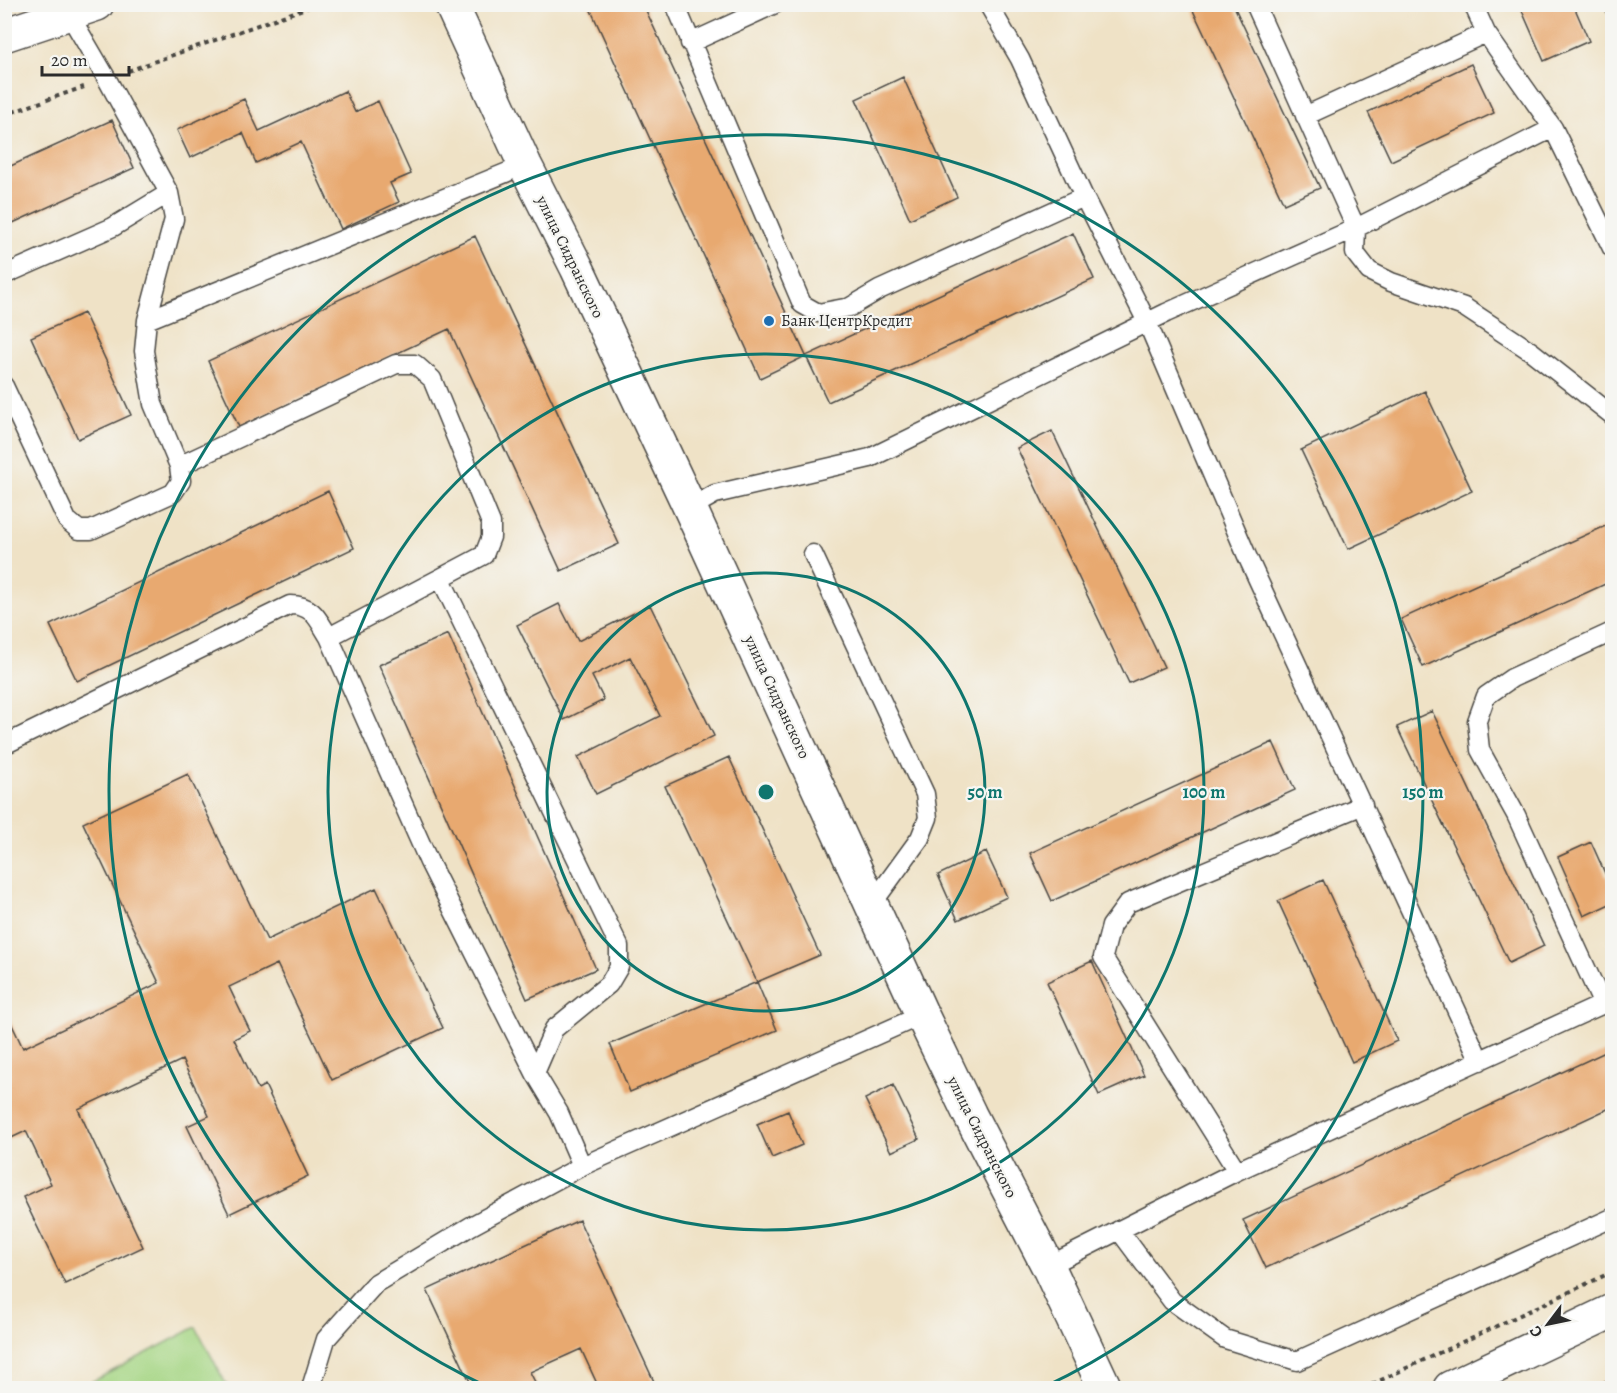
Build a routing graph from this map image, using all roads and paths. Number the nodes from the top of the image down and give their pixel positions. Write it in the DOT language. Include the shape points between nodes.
graph roads {
  1 [pos="317,4"];
  2 [pos="451,4"];
  3 [pos="675,4"];
  4 [pos="775,4"];
  5 [pos="988,4"];
  6 [pos="1255,4"];
  7 [pos="1473,4"];
  8 [pos="1604,4"];
  9 [pos="83,9"];
  10 [pos="1612,24"];
  11 [pos="1486,33"];
  12 [pos="4,35"];
  13 [pos="690,43"];
  14 [pos="108,79"];
  15 [pos="4,115"];
  16 [pos="1305,116"];
  17 [pos="1553,128"];
  18 [pos="525,165"];
  19 [pos="169,193"];
  20 [pos="1084,197"];
  21 [pos="1356,228"];
  22 [pos="1612,248"];
  23 [pos="4,275"];
  24 [pos="147,320"];
  25 [pos="1147,322"];
  26 [pos="4,386"];
  27 [pos="1612,415"];
  28 [pos="179,466"];
  29 [pos="690,508"];
  30 [pos="813,554"];
  31 [pos="441,579"];
  32 [pos="1612,632"];
  33 [pos="329,637"];
  34 [pos="4,745"];
  35 [pos="1363,806"];
  36 [pos="872,904"];
  37 [pos="1608,1003"];
  38 [pos="922,1015"];
  39 [pos="1480,1060"];
  40 [pos="535,1073"];
  41 [pos="582,1166"];
  42 [pos="1237,1171"];
  43 [pos="1612,1218"];
  44 [pos="1119,1230"];
  45 [pos="1048,1266"];
  46 [pos="1612,1272"];
  47 [pos="1612,1311"];
  48 [pos="312,1389"];
  49 [pos="1105,1389"];
  50 [pos="1364,1389"];
  51 [pos="1450,1389"];
  1 -- 14 [label="path"];
  2 -- 18 [label="street, улица Сидранского"];
  3 -- 13 [label="lane"];
  4 -- 13 [label="lane"];
  5 -- 20 [label="lane" via="1020,59"];
  6 -- 16 [label="lane"];
  7 -- 11 [label="lane"];
  8 -- 10 [label="path"];
  9 -- 12 [label="street"];
  9 -- 14 [label="lane"];
  11 -- 16 [label="lane"];
  11 -- 17 [label="lane"];
  13 -- 20 [label="lane" via="802,303 818,314 850,307 879,290"];
  14 -- 15 [label="path"];
  14 -- 19 [label="lane"];
  16 -- 21 [label="lane"];
  17 -- 21 [label="lane"];
  17 -- 22 [label="lane"];
  18 -- 24 [label="lane"];
  18 -- 29 [label="street, улица Сидранского"];
  19 -- 23 [label="lane" via="113,227"];
  19 -- 24 [label="lane" via="174,219"];
  20 -- 25 [label="lane"];
  21 -- 25 [label="lane"];
  21 -- 27 [label="lane" via="1356,253 1369,271 1464,307 1532,352"];
  24 -- 28 [label="lane" via="144,351 153,404"];
  25 -- 29 [label="lane" via="870,458 715,494"];
  25 -- 35 [label="lane" via="1247,556"];
  26 -- 28 [label="lane" via="67,520 79,531 92,531 173,493 181,481"];
  28 -- 31 [label="lane" via="396,364 415,364 432,379 491,523 484,555"];
  29 -- 36 [label="street, улица Сидранского"];
  30 -- 36 [label="lane" via="925,794 928,818 920,838"];
  31 -- 33 [label="lane"];
  31 -- 40 [label="lane" via="619,946 619,967 609,984 554,1029"];
  32 -- 37 [label="lane" via="1512,678 1486,696 1477,721 1480,750"];
  33 -- 34 [label="lane" via="312,610 290,605"];
  33 -- 40 [label="lane" via="429,862"];
  35 -- 39 [label="lane"];
  35 -- 42 [label="lane" via="1128,903 1111,926 1103,957"];
  36 -- 38 [label="street, улица Сидранского"];
  37 -- 39 [label="lane"];
  38 -- 41 [label="lane"];
  38 -- 45 [label="street, улица Сидранского"];
  39 -- 42 [label="lane"];
  40 -- 41 [label="lane" via="559,1113"];
  41 -- 48 [label="lane" via="376,1283 326,1339"];
  42 -- 44 [label="lane"];
  43 -- 44 [label="lane" via="1297,1361 1225,1339 1172,1301"];
  44 -- 45 [label="lane"];
  45 -- 49 [label="street, улица Сидранского"];
  46 -- 50 [label="path"];
  47 -- 51 [label="street"];
}
